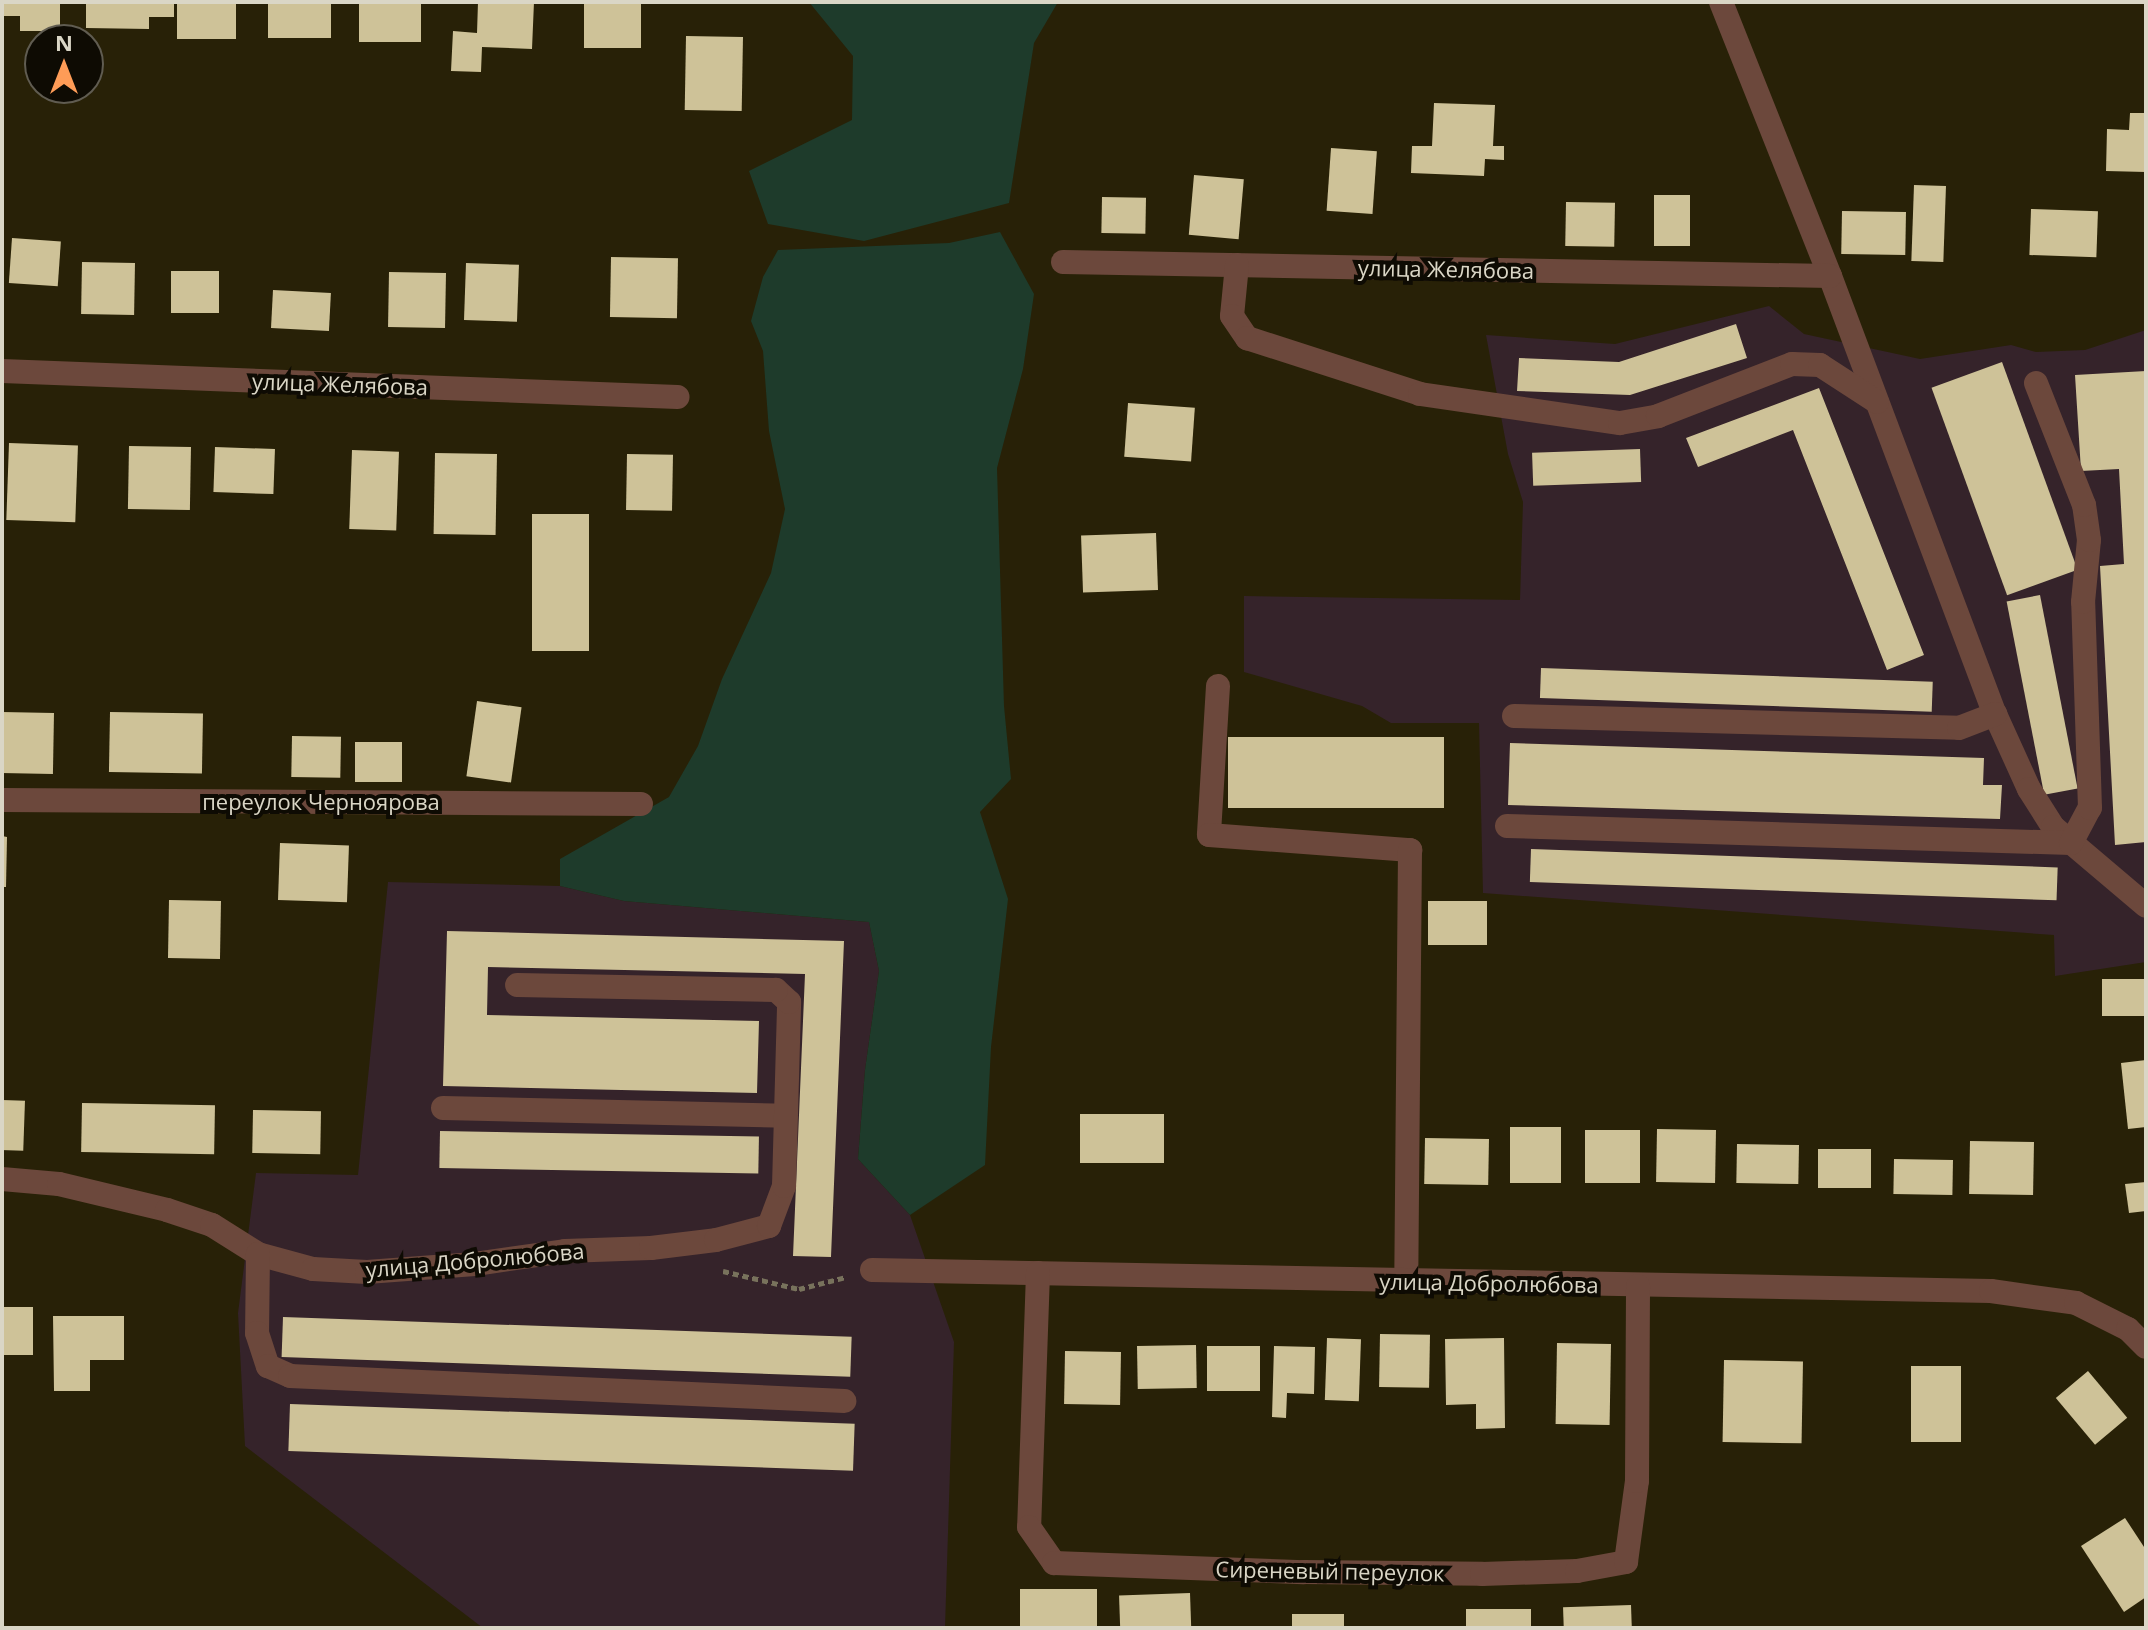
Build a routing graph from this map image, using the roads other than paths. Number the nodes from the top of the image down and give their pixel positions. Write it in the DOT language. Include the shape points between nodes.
graph roads {
  1 [pos="1721,2"];
  2 [pos="1063,262"];
  3 [pos="1237,265"];
  4 [pos="1830,276"];
  5 [pos="2,371"];
  6 [pos="2036,383"];
  7 [pos="678,397"];
  8 [pos="1877,402"];
  9 [pos="1218,686"];
  10 [pos="1995,714"];
  11 [pos="1514,716"];
  12 [pos="2,800"];
  13 [pos="641,804"];
  14 [pos="1507,826"];
  15 [pos="2071,843"];
  16 [pos="2146,906"];
  17 [pos="517,985"];
  18 [pos="443,1108"];
  19 [pos="786,1116"];
  20 [pos="2,1179"];
  21 [pos="258,1254"];
  22 [pos="872,1270"];
  23 [pos="1038,1273"];
  24 [pos="1406,1281"];
  25 [pos="1638,1286"];
  26 [pos="2146,1347"];
  27 [pos="844,1401"];
  1 -- 4 [label="street"];
  2 -- 3 [label="street, улица Желябова"];
  3 -- 4 [label="street, улица Желябова"];
  3 -- 8 [label="street" via="1232,316 1247,338 1420,394 1620,423 1658,416 1792,364 1820,365"];
  4 -- 8 [label="street"];
  5 -- 7 [label="street, улица Желябова"];
  6 -- 15 [label="street" via="2084,505 2089,540 2083,602 2090,808"];
  8 -- 10 [label="street"];
  9 -- 24 [label="street" via="1209,835 1410,850"];
  10 -- 11 [label="street" via="1959,728"];
  10 -- 15 [label="street" via="2029,789 2053,827"];
  12 -- 13 [label="street, переулок Черноярова"];
  14 -- 15 [label="street"];
  15 -- 16 [label="street"];
  17 -- 19 [label="street" via="776,990 789,1002"];
  18 -- 19 [label="street"];
  19 -- 21 [label="street, улица Добролюбова" via="784,1186 769,1226 716,1240 367,1272 313,1269"];
  20 -- 21 [label="street, улица Добролюбова" via="59,1184 167,1210 212,1225"];
  21 -- 27 [label="street" via="257,1333 268,1366 290,1376"];
  22 -- 23 [label="street, улица Добролюбова"];
  23 -- 24 [label="street, улица Добролюбова"];
  23 -- 25 [label="street, Сиреневый переулок" via="1029,1527 1054,1563 1304,1572 1482,1574 1577,1571 1626,1562 1637,1481"];
  24 -- 25 [label="street, улица Добролюбова"];
  25 -- 26 [label="street, улица Добролюбова" via="1991,1291 2076,1303 2128,1329"];
}
